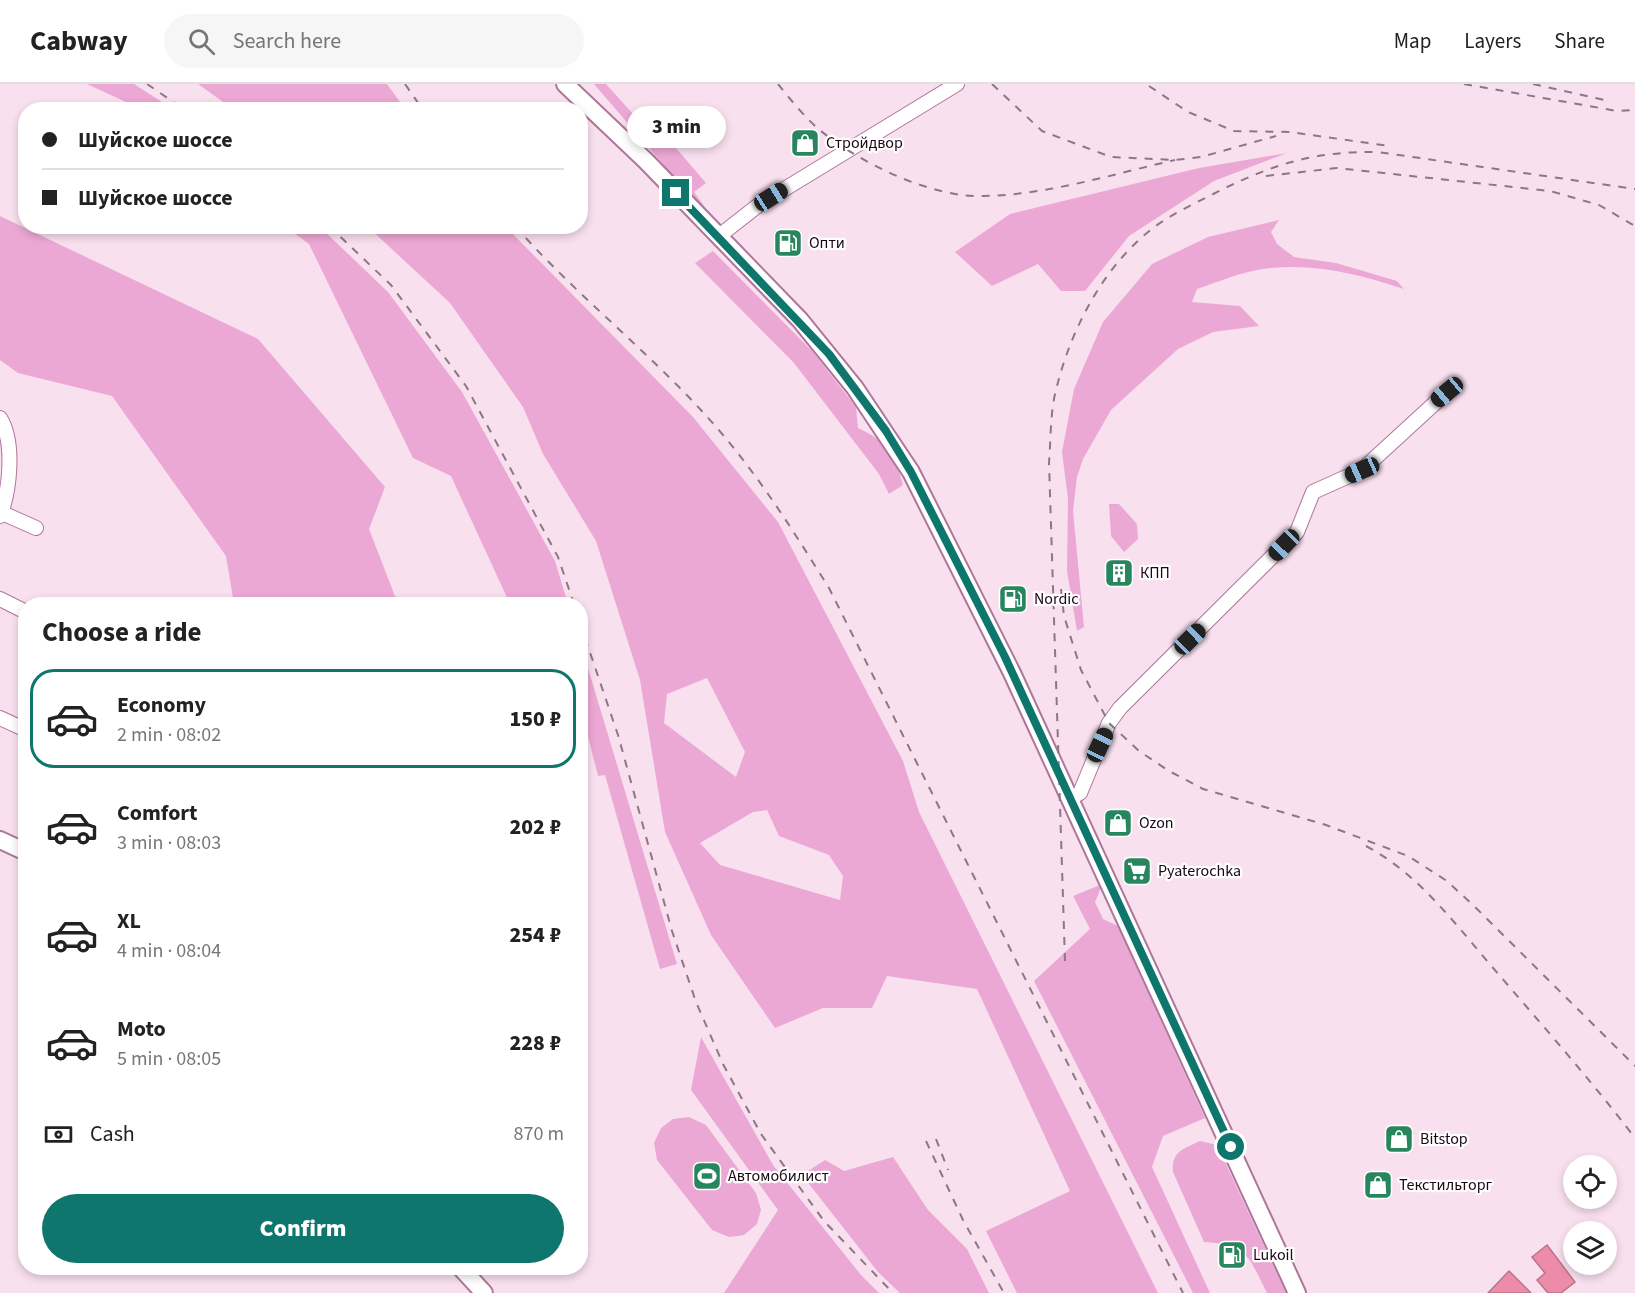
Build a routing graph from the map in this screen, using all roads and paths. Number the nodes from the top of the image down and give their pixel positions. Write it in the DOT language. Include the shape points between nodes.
graph roads {
  1 [pos="565,84"];
  2 [pos="957,84"];
  3 [pos="584,102"];
  4 [pos="588,106"];
  5 [pos="719,236"];
  6 [pos="1447,392"];
  7 [pos="0,418"];
  8 [pos="0,514"];
  9 [pos="36,528"];
  10 [pos="0,599"];
  11 [pos="18,608"];
  12 [pos="0,718"];
  13 [pos="18,726"];
  14 [pos="1071,798"];
  15 [pos="0,840"];
  16 [pos="18,848"];
  17 [pos="467,1275"];
  18 [pos="484,1293"];
  19 [pos="1297,1293"];
  1 -- 3 [label="main road"];
  2 -- 5 [label="street" via="760,204"];
  4 -- 5 [label="main road"];
  5 -- 14 [label="main road" via="829,354 886,431 935,516"];
  6 -- 14 [label="street" via="1362,470 1313,492 1297,532 1120,708 1109,723 1080,793"];
  7 -- 8 [label="street" via="10,477"];
  8 -- 9 [label="street"];
  10 -- 11 [label="street"];
  12 -- 13 [label="street"];
  14 -- 19 [label="main road"];
  15 -- 16 [label="main road"];
  17 -- 18 [label="main road"];
}
